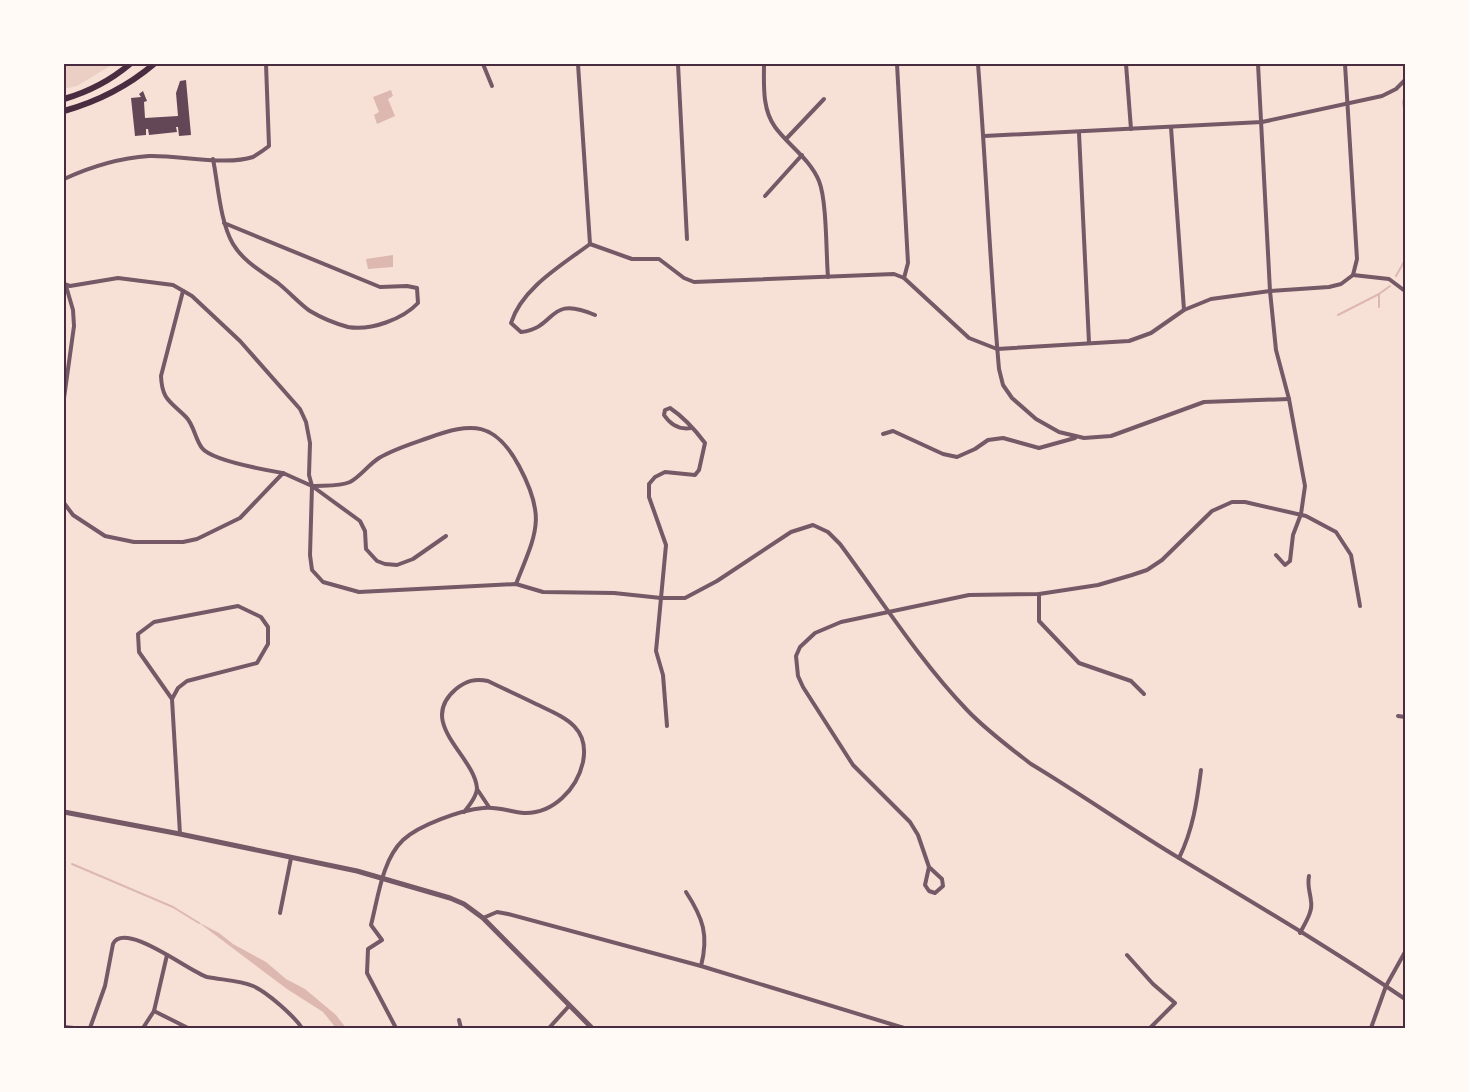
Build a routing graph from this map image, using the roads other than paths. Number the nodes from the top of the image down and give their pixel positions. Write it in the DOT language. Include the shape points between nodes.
graph roads {
  1 [pos="130,64"];
  2 [pos="154,64"];
  3 [pos="266,64"];
  4 [pos="483,64"];
  5 [pos="578,64"];
  6 [pos="678,64"];
  7 [pos="764,64"];
  8 [pos="897,64"];
  9 [pos="978,64"];
  10 [pos="1126,64"];
  11 [pos="1258,64"];
  12 [pos="1345,64"];
  13 [pos="1405,80"];
  14 [pos="492,86"];
  15 [pos="64,99"];
  16 [pos="824,99"];
  17 [pos="1348,104"];
  18 [pos="64,111"];
  19 [pos="1262,122"];
  20 [pos="1171,127"];
  21 [pos="1131,129"];
  22 [pos="1078,133"];
  23 [pos="984,136"];
  24 [pos="786,139"];
  25 [pos="802,156"];
  26 [pos="213,159"];
  27 [pos="64,179"];
  28 [pos="765,196"];
  29 [pos="224,223"];
  30 [pos="687,238"];
  31 [pos="590,244"];
  32 [pos="1353,275"];
  33 [pos="828,277"];
  34 [pos="904,278"];
  35 [pos="65,285"];
  36 [pos="183,291"];
  37 [pos="1270,291"];
  38 [pos="1405,291"];
  39 [pos="1184,310"];
  40 [pos="595,315"];
  41 [pos="1089,343"];
  42 [pos="997,348"];
  43 [pos="64,398"];
  44 [pos="1289,398"];
  45 [pos="691,428"];
  46 [pos="883,434"];
  47 [pos="1078,437"];
  48 [pos="283,473"];
  49 [pos="312,486"];
  50 [pos="64,503"];
  51 [pos="1301,514"];
  52 [pos="446,536"];
  53 [pos="1276,554"];
  54 [pos="516,584"];
  55 [pos="1039,594"];
  56 [pos="661,598"];
  57 [pos="1360,606"];
  58 [pos="890,611"];
  59 [pos="1144,694"];
  60 [pos="172,699"];
  61 [pos="1398,716"];
  62 [pos="1405,717"];
  63 [pos="667,726"];
  64 [pos="1201,770"];
  65 [pos="477,789"];
  66 [pos="489,807"];
  67 [pos="64,812"];
  68 [pos="464,812"];
  69 [pos="180,834"];
  70 [pos="291,858"];
  71 [pos="1179,858"];
  72 [pos="929,867"];
  73 [pos="1309,876"];
  74 [pos="382,879"];
  75 [pos="686,892"];
  76 [pos="280,913"];
  77 [pos="483,918"];
  78 [pos="1300,933"];
  79 [pos="1405,952"];
  80 [pos="1127,955"];
  81 [pos="167,956"];
  82 [pos="701,966"];
  83 [pos="1386,986"];
  84 [pos="1405,999"];
  85 [pos="569,1006"];
  86 [pos="154,1011"];
  87 [pos="459,1020"];
  88 [pos="64,1027"];
  89 [pos="74,1028"];
  90 [pos="90,1028"];
  91 [pos="143,1028"];
  92 [pos="188,1028"];
  93 [pos="302,1028"];
  94 [pos="396,1028"];
  95 [pos="461,1028"];
  96 [pos="549,1028"];
  97 [pos="592,1028"];
  98 [pos="904,1028"];
  99 [pos="1150,1028"];
  100 [pos="1371,1028"];
  1 -- 15 [label="main road" via="106,81"];
  2 -- 18 [label="main road" via="114,91"];
  3 -- 26 [label="street" via="269,146 244,159"];
  4 -- 14 [label="street"];
  5 -- 31 [label="street"];
  6 -- 30 [label="street"];
  7 -- 24 [label="street" via="768,114"];
  8 -- 34 [label="street" via="908,263"];
  9 -- 23 [label="street"];
  10 -- 21 [label="street"];
  11 -- 19 [label="street"];
  12 -- 17 [label="street"];
  13 -- 17 [label="street" via="1382,96"];
  16 -- 24 [label="street"];
  17 -- 19 [label="street"];
  17 -- 32 [label="street" via="1357,259"];
  19 -- 20 [label="street"];
  19 -- 37 [label="street"];
  20 -- 21 [label="street"];
  20 -- 39 [label="street"];
  21 -- 22 [label="street"];
  22 -- 23 [label="street"];
  22 -- 41 [label="street"];
  23 -- 42 [label="street" via="986,217"];
  24 -- 25 [label="street"];
  25 -- 28 [label="street"];
  25 -- 33 [label="street" via="820,182"];
  26 -- 27 [label="street" via="165,156 126,159"];
  26 -- 29 [label="street"];
  29 -- 29 [label="street" via="232,243 249,264 295,296 308,310 349,327 396,319 418,303 417,288 380,287"];
  31 -- 33 [label="street" via="632,259 659,259 694,282"];
  31 -- 40 [label="street" via="550,271 514,313 511,322 521,332 530,331 565,307"];
  32 -- 37 [label="street" via="1329,288"];
  32 -- 38 [label="street" via="1389,279"];
  33 -- 34 [label="street" via="894,274"];
  34 -- 42 [label="street" via="969,338"];
  35 -- 36 [label="street" via="118,278 153,281 173,285"];
  35 -- 43 [label="street" via="74,326"];
  36 -- 48 [label="street" via="161,376 167,401 188,418 202,449 238,464"];
  36 -- 49 [label="street" via="240,341 300,409 310,443"];
  37 -- 39 [label="street" via="1211,299"];
  37 -- 44 [label="street" via="1276,350"];
  39 -- 41 [label="street" via="1151,333 1129,341"];
  41 -- 42 [label="street"];
  42 -- 47 [label="street" via="1002,385 1012,398 1036,419 1059,432"];
  44 -- 47 [label="street" via="1204,402 1111,436"];
  44 -- 51 [label="street" via="1305,486"];
  45 -- 45 [label="street" via="673,425 664,415 665,410 670,408 676,412"];
  45 -- 56 [label="street" via="705,443 696,475 665,472 655,476 649,484 649,497 666,545"];
  46 -- 47 [label="street" via="893,431 957,457 988,440 1003,438 1039,448"];
  48 -- 49 [label="street"];
  48 -- 50 [label="street" via="240,518 184,542 134,542 105,536 73,516"];
  49 -- 52 [label="street" via="360,521 365,531 366,549 377,561 385,564 397,565 413,559"];
  49 -- 54 [label="street" via="310,555 312,570 323,582 359,592"];
  49 -- 54 [label="street" via="350,482 377,459 394,450 454,428 477,427 491,432 506,445 515,459 537,509 534,538"];
  51 -- 53 [label="street" via="1293,536 1290,561 1285,565"];
  51 -- 55 [label="street" via="1232,502 1212,511 1171,552 1147,570 1098,585"];
  51 -- 57 [label="street" via="1326,525 1345,543 1353,563"];
  54 -- 56 [label="street" via="543,592 614,593"];
  55 -- 58 [label="street" via="969,595"];
  55 -- 59 [label="street" via="1039,621 1079,663 1131,681"];
  56 -- 58 [label="street" via="676,599 696,594 790,532 813,525 828,532 840,544"];
  56 -- 63 [label="street" via="656,651 663,675"];
  58 -- 71 [label="street" via="937,676 968,711 1002,741 1031,764"];
  58 -- 72 [label="street" via="841,622 815,633 800,647 796,665 803,686 853,765 910,822"];
  60 -- 60 [label="street" via="186,681 257,663 268,644 268,627 261,617 238,606 154,622 138,634 139,652"];
  60 -- 69 [label="street"];
  61 -- 62 [label="street"];
  64 -- 71 [label="street" via="1195,816"];
  65 -- 66 [label="street"];
  65 -- 66 [label="street" via="443,725 442,716 448,698 466,682 488,681 567,719 579,732 583,762 571,790 562,798 536,812"];
  65 -- 68 [label="street"];
  66 -- 68 [label="street"];
  67 -- 69 [label="street"];
  68 -- 74 [label="street" via="419,829 402,840 394,850"];
  69 -- 70 [label="street"];
  70 -- 74 [label="street"];
  70 -- 76 [label="street"];
  71 -- 78 [label="street"];
  72 -- 72 [label="street" via="942,878 943,886 935,893 925,885"];
  73 -- 78 [label="street" via="1307,886 1312,902"];
  74 -- 77 [label="street" via="450,898"];
  74 -- 94 [label="street" via="371,925 382,940 368,949 366,973"];
  75 -- 82 [label="street" via="704,927 706,946"];
  77 -- 82 [label="street" via="497,912 508,914"];
  77 -- 85 [label="street"];
  78 -- 83 [label="street" via="1320,942"];
  79 -- 83 [label="street"];
  80 -- 99 [label="street" via="1175,1003"];
  81 -- 86 [label="street"];
  81 -- 90 [label="street" via="137,939 117,938"];
  81 -- 93 [label="street" via="206,976 253,986 297,1020"];
  82 -- 98 [label="street"];
  83 -- 84 [label="street"];
  83 -- 100 [label="street"];
  85 -- 96 [label="street"];
  85 -- 97 [label="street"];
  86 -- 91 [label="street"];
  86 -- 92 [label="street"];
  87 -- 95 [label="street"];
  88 -- 89 [label="street"];
}
